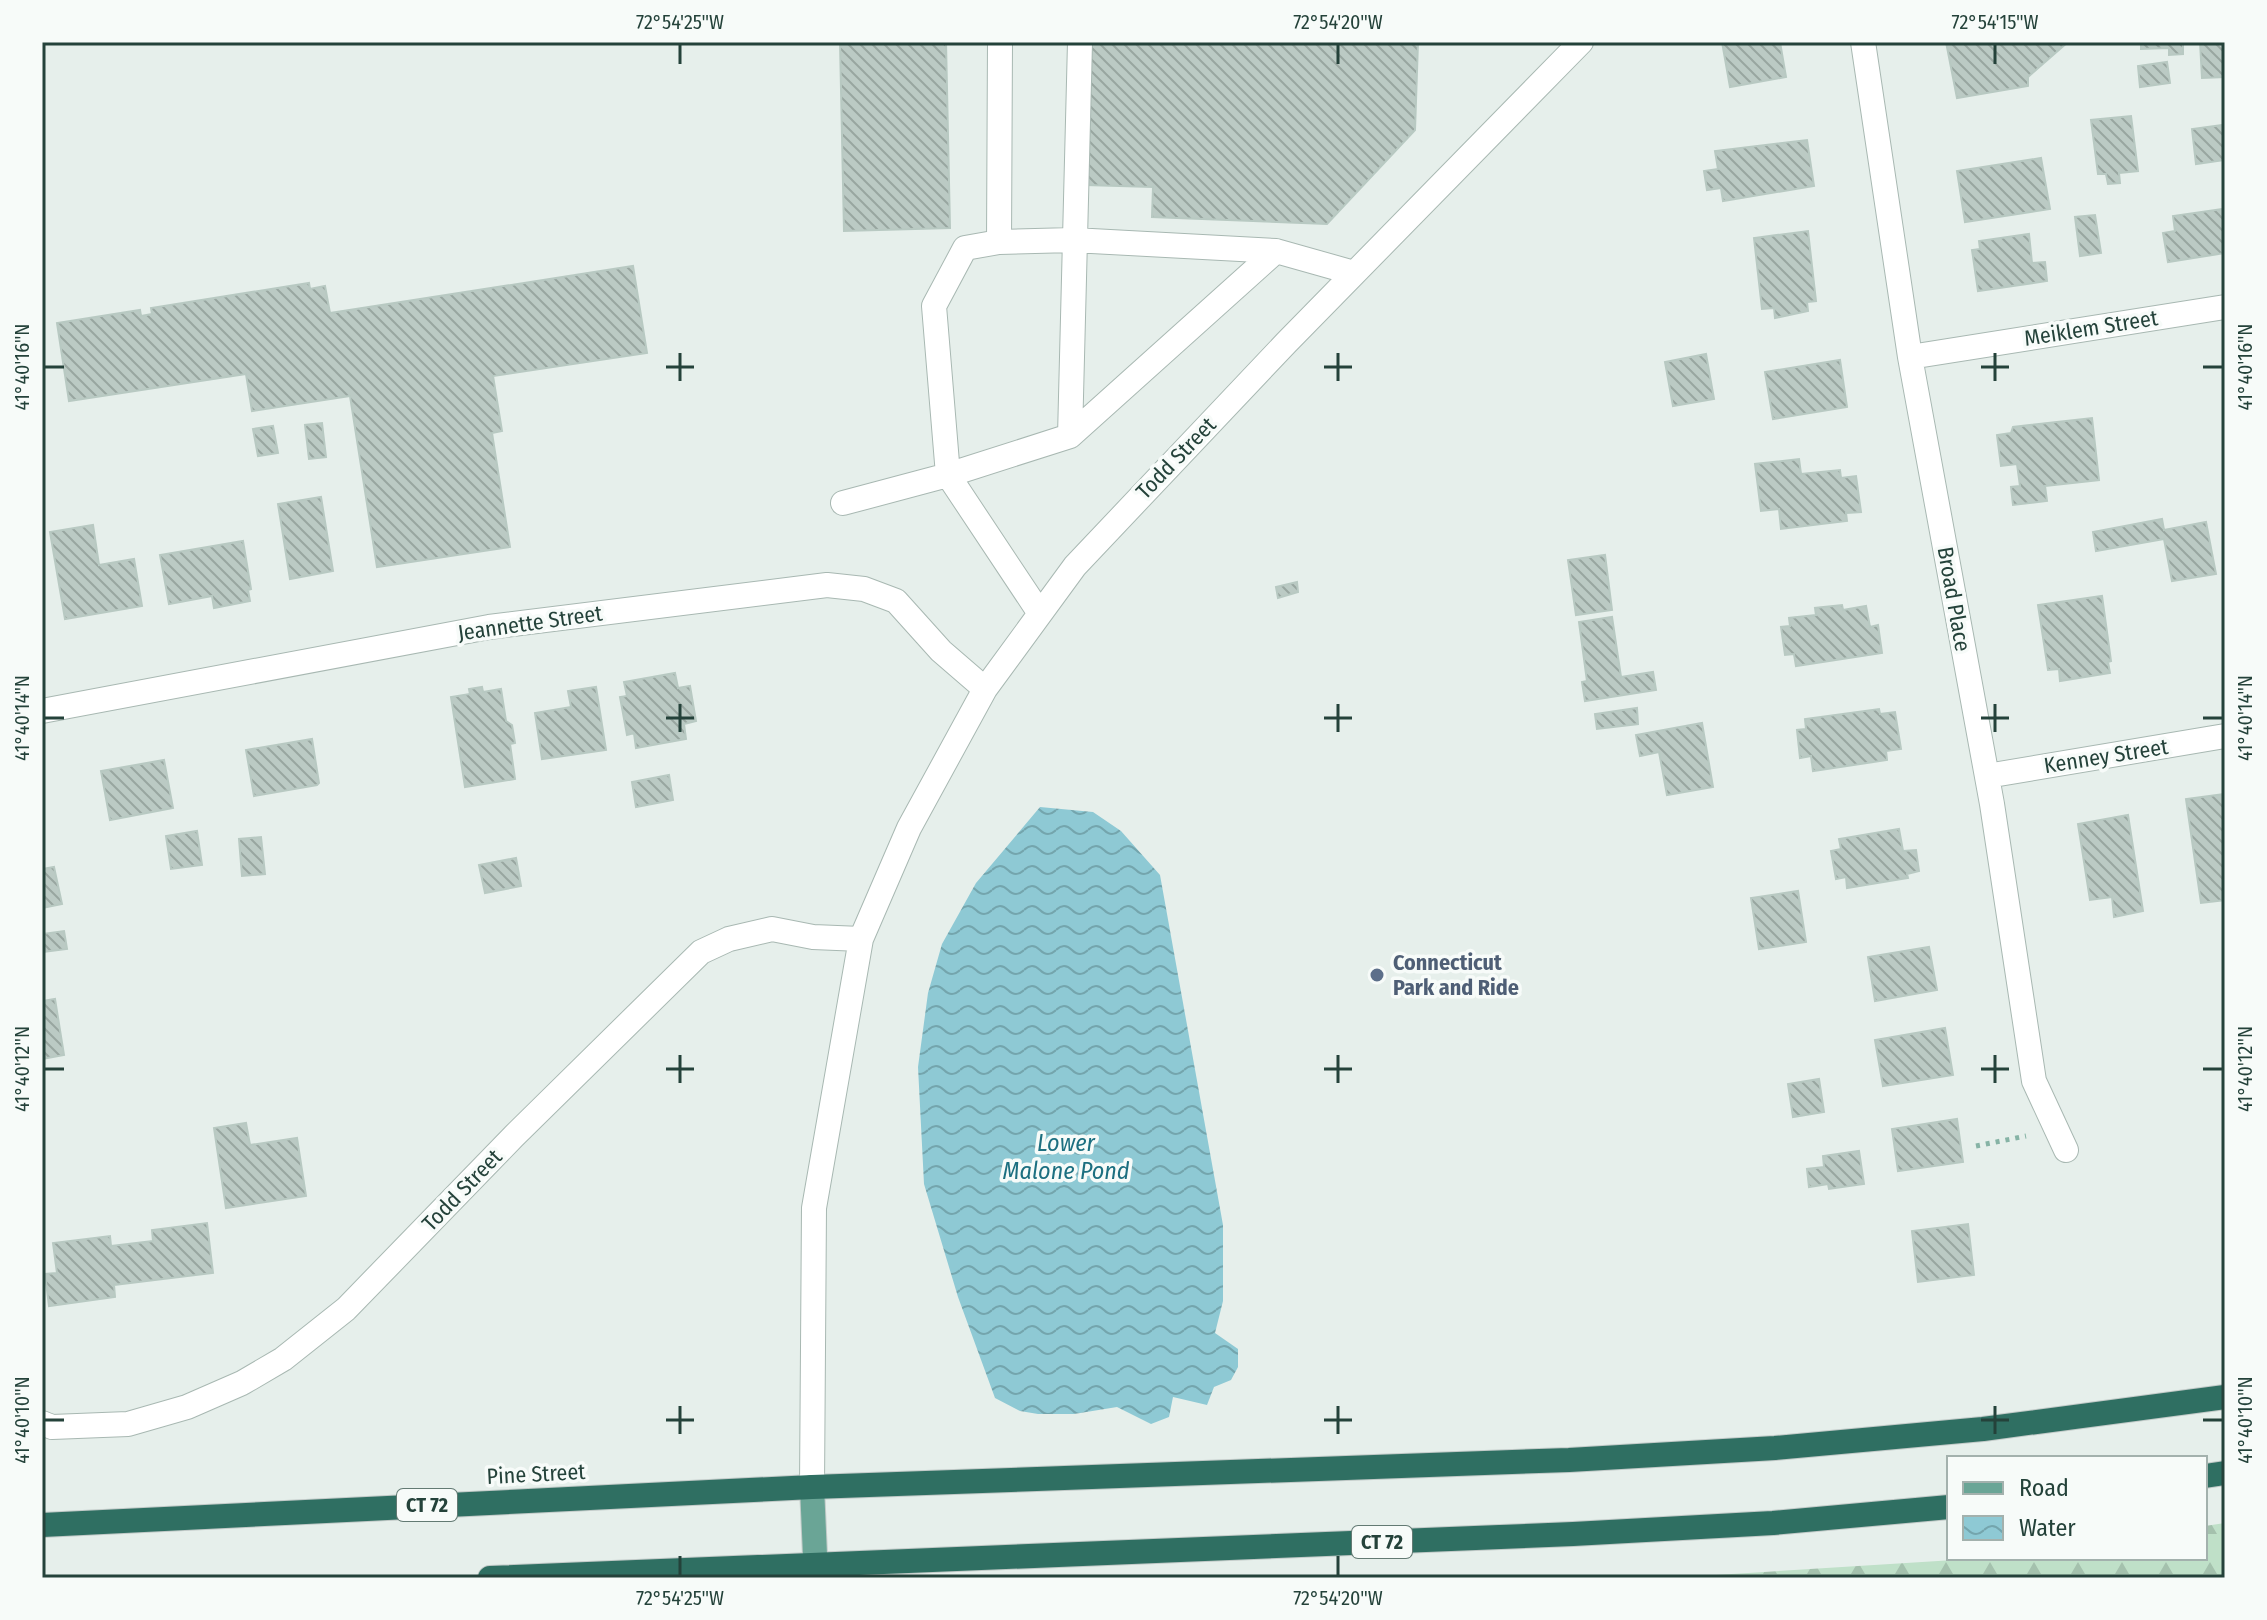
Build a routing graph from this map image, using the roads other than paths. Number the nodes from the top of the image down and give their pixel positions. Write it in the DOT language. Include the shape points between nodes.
graph roads {
  1 [pos="1000,42"];
  2 [pos="1080,42"];
  3 [pos="1581,42"];
  4 [pos="1863,42"];
  5 [pos="1073,240"];
  6 [pos="999,242"];
  7 [pos="1276,251"];
  8 [pos="1354,273"];
  9 [pos="2225,307"];
  10 [pos="1910,357"];
  11 [pos="1070,436"];
  12 [pos="948,475"];
  13 [pos="843,503"];
  14 [pos="1039,612"];
  15 [pos="985,689"];
  16 [pos="42,711"];
  17 [pos="2225,736"];
  18 [pos="1987,776"];
  19 [pos="861,939"];
  20 [pos="2061,1139"];
  21 [pos="2225,1397"];
  22 [pos="42,1423"];
  23 [pos="812,1487"];
  24 [pos="1947,1507"];
  25 [pos="42,1525"];
  26 [pos="816,1571"];
  27 [pos="490,1578"];
  1 -- 6 [label="street"];
  2 -- 5 [label="street"];
  3 -- 8 [label="street, Todd Street"];
  4 -- 10 [label="street, Broad Place"];
  5 -- 6 [label="street"];
  5 -- 7 [label="street"];
  5 -- 11 [label="street"];
  6 -- 12 [label="street" via="965,248 934,306"];
  7 -- 8 [label="street"];
  7 -- 11 [label="street"];
  8 -- 14 [label="street, Todd Street" via="1142,492"];
  9 -- 10 [label="street, Meiklem Street"];
  10 -- 18 [label="street, Broad Place"];
  11 -- 12 [label="street"];
  12 -- 13 [label="street"];
  12 -- 14 [label="street"];
  14 -- 15 [label="street, Todd Street"];
  15 -- 16 [label="street, Jeannette Street" via="896,601 864,589 827,585 489,627"];
  15 -- 19 [label="street, Todd Street" via="909,828"];
  17 -- 18 [label="street, Kenney Street"];
  18 -- 20 [label="street, Broad Place" via="2034,1081"];
  19 -- 22 [label="street, Todd Street" via="772,929 701,952 346,1309 283,1359 187,1407 128,1424"];
  19 -- 23 [label="street, Todd Street" via="814,1208"];
  21 -- 23 [label="highway, CT 72" via="1983,1429 1775,1448"];
  23 -- 25 [label="highway, Pine Street / CT 72"];
  23 -- 26 [label="main road"];
  24 -- 26 [label="highway, CT 72" via="1773,1523"];
  26 -- 27 [label="highway, CT 72"];
}
